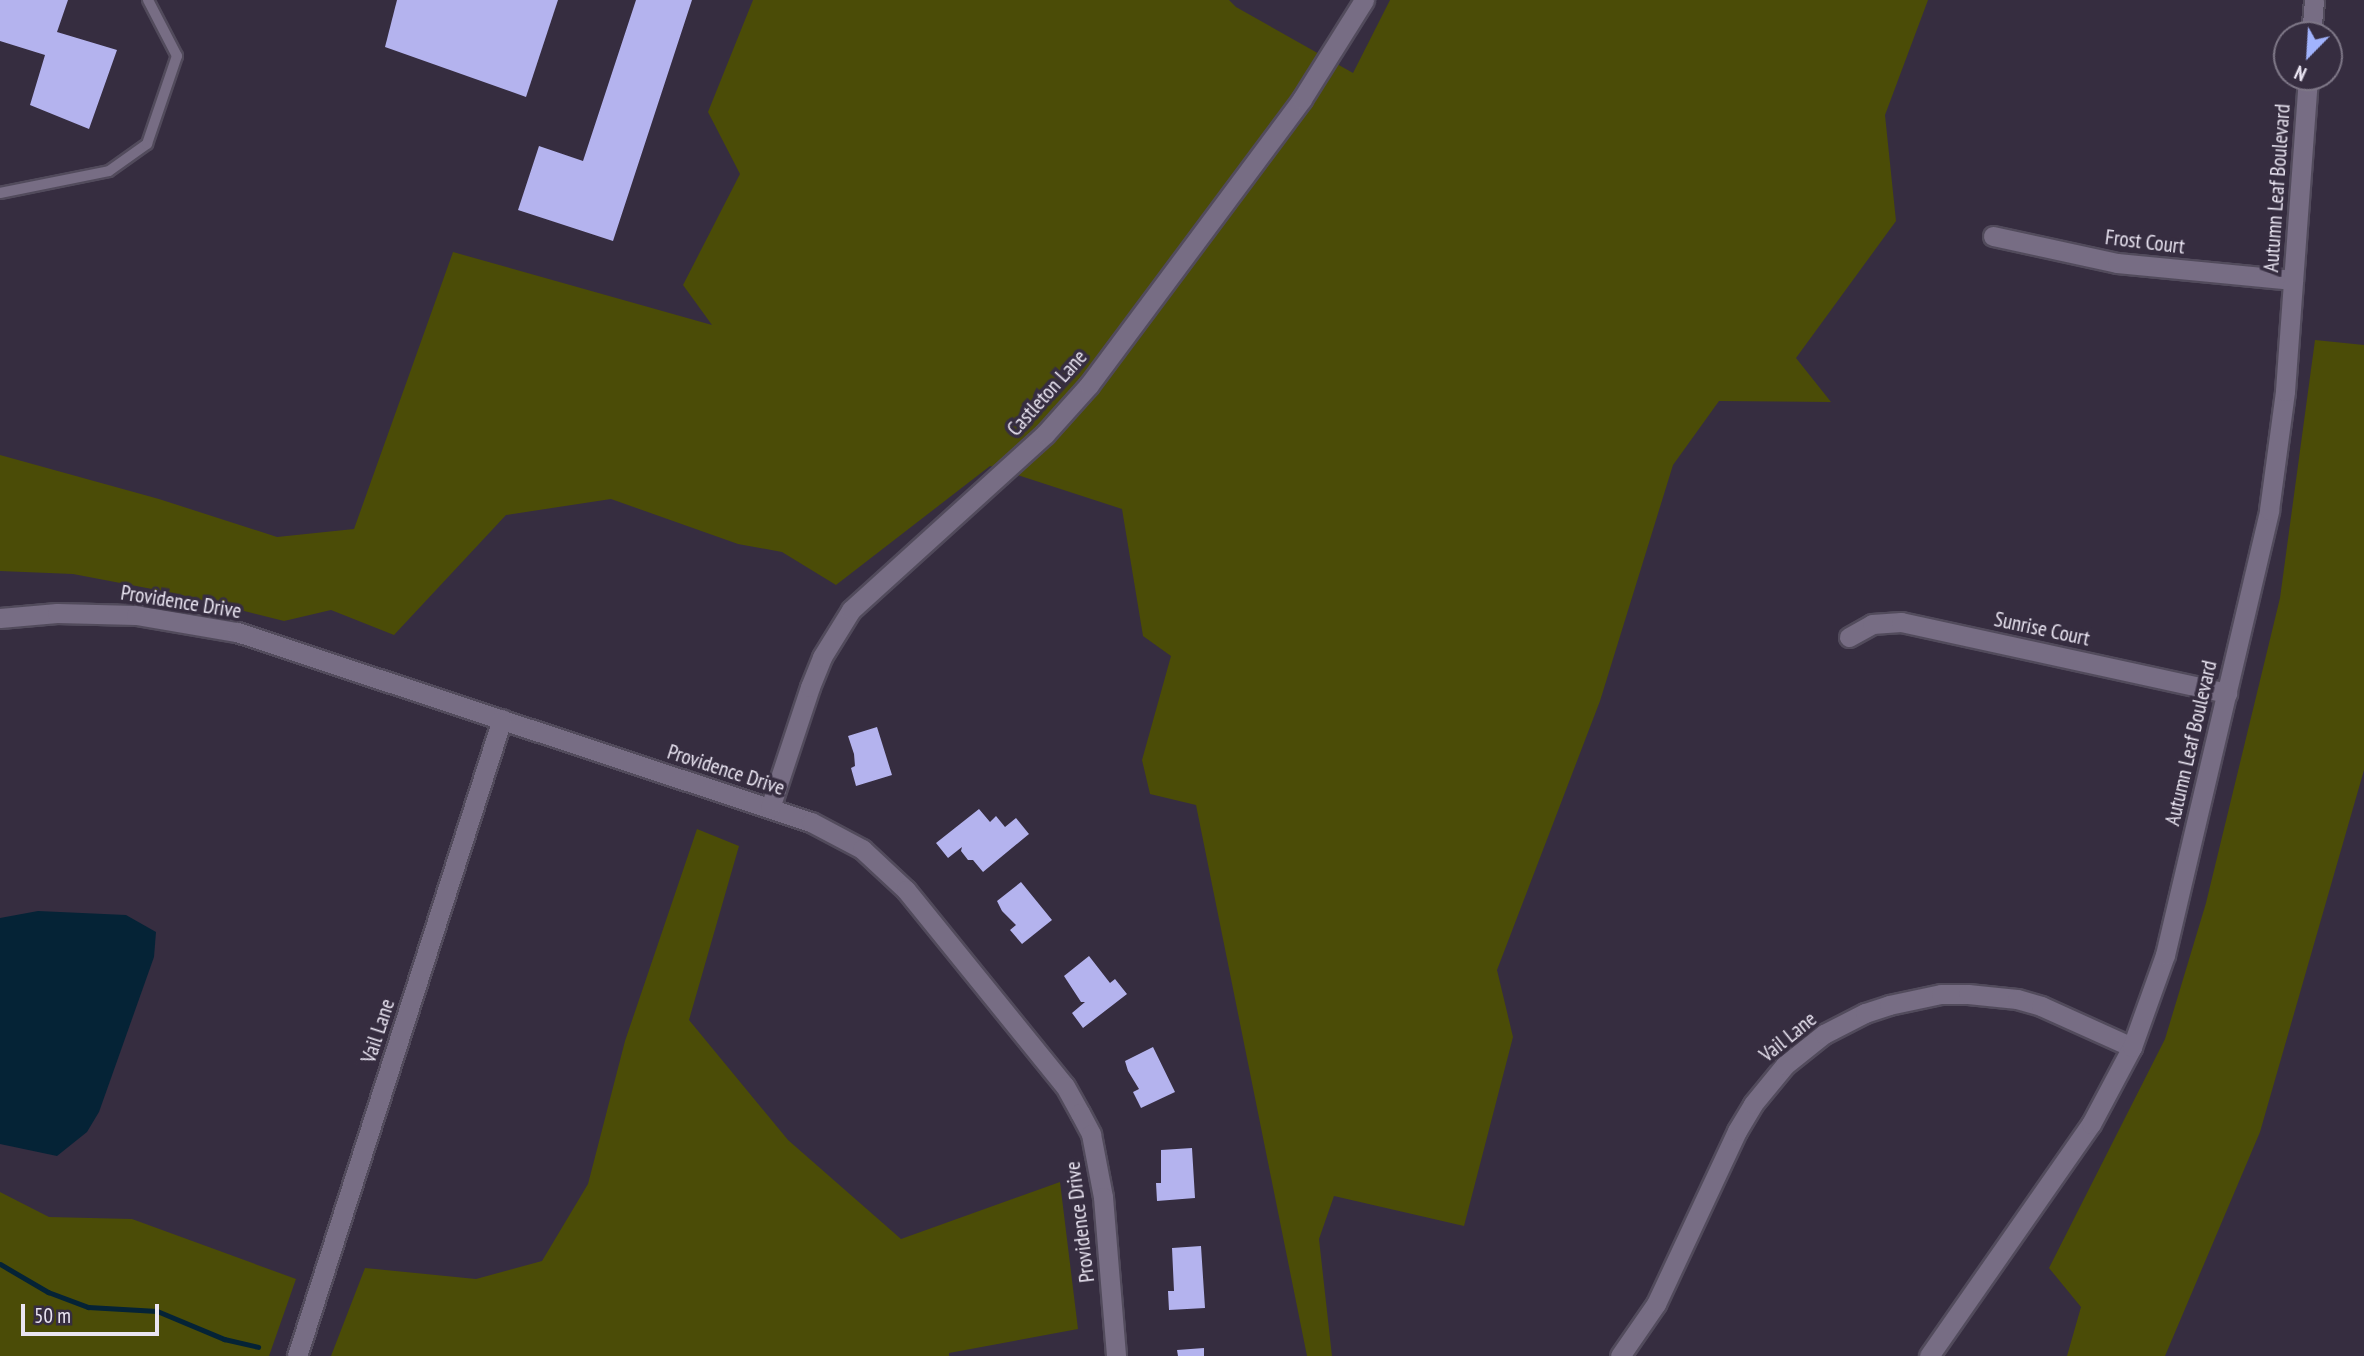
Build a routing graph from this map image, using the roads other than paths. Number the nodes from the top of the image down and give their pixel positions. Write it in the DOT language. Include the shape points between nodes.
graph roads {
  1 [pos="148,0"];
  2 [pos="1364,0"];
  3 [pos="2314,0"];
  4 [pos="2312,21"];
  5 [pos="2307,91"];
  6 [pos="0,193"];
  7 [pos="1993,236"];
  8 [pos="2293,280"];
  9 [pos="0,618"];
  10 [pos="1849,637"];
  11 [pos="2227,693"];
  12 [pos="502,719"];
  13 [pos="771,808"];
  14 [pos="2132,1047"];
  15 [pos="297,1356"];
  16 [pos="1116,1356"];
  17 [pos="1620,1356"];
  18 [pos="1929,1356"];
  1 -- 6 [label="lane" via="177,56 147,144 108,171"];
  2 -- 13 [label="street, Castleton Lane" via="1302,99 1089,385 1045,434 851,610 822,657"];
  3 -- 4 [label="street"];
  5 -- 8 [label="street, Autumn Leaf Boulevard"];
  7 -- 8 [label="street, Frost Court" via="2117,263"];
  8 -- 11 [label="street, Autumn Leaf Boulevard" via="2285,391 2269,510"];
  9 -- 12 [label="street, Providence Drive" via="95,613 181,621 287,647"];
  10 -- 11 [label="street, Sunrise Court" via="1872,624 1901,622"];
  11 -- 14 [label="street, Autumn Leaf Boulevard" via="2165,955"];
  12 -- 13 [label="street, Providence Drive"];
  12 -- 15 [label="street, Vail Lane"];
  13 -- 16 [label="street, Providence Drive" via="834,832 878,860 1065,1086 1091,1134 1098,1165"];
  14 -- 17 [label="street, Vail Lane" via="2041,1006 1968,994 1941,994 1889,1005 1824,1034 1785,1065 1753,1104 1656,1304"];
  14 -- 18 [label="street, Autumn Leaf Boulevard" via="2091,1124"];
}
